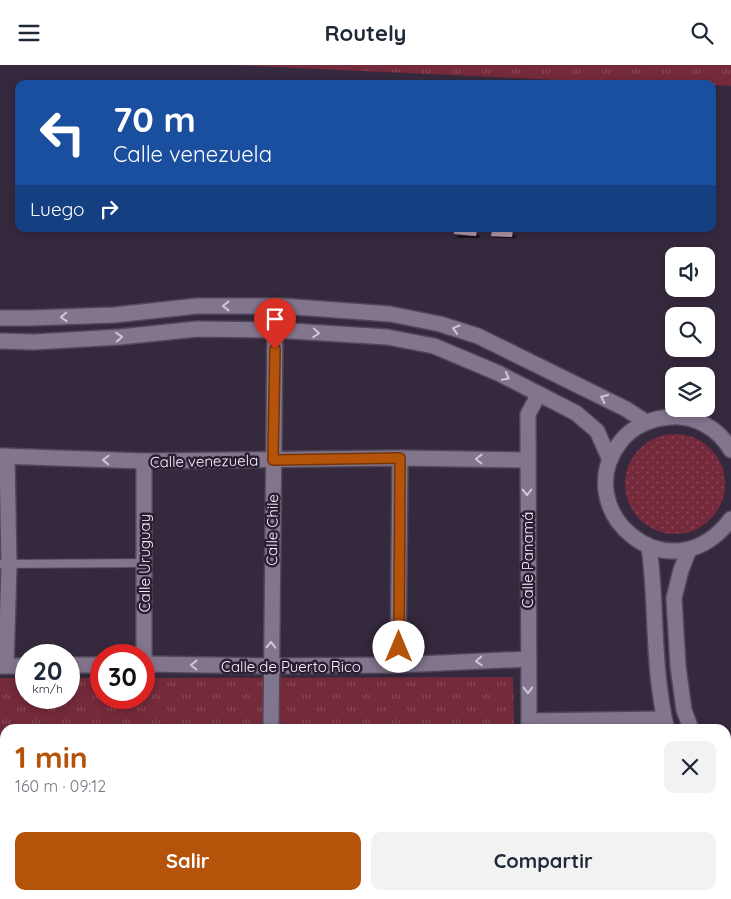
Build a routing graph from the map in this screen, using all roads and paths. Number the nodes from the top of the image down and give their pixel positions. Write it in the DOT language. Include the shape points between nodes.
graph roads {
  1 [pos="0,318"];
  2 [pos="275,330"];
  3 [pos="0,341"];
  4 [pos="539,394"];
  5 [pos="646,422"];
  6 [pos="731,450"];
  7 [pos="4,456"];
  8 [pos="400,458"];
  9 [pos="273,460"];
  10 [pos="527,460"];
  11 [pos="610,460"];
  12 [pos="144,461"];
  13 [pos="731,519"];
  14 [pos="726,530"];
  15 [pos="649,547"];
  16 [pos="689,550"];
  17 [pos="144,563"];
  18 [pos="4,565"];
  19 [pos="144,644"];
  20 [pos="528,659"];
  21 [pos="155,664"];
  22 [pos="398,665"];
  23 [pos="3,666"];
  24 [pos="270,667"];
  25 [pos="271,724"];
  26 [pos="529,724"];
  27 [pos="666,724"];
  28 [pos="689,724"];
  5 -- 1 [label="street, one-way" via="478,336 390,314 282,306 197,306 114,315"];
  3 -- 2 [label="street, one-way" via="111,337 197,329"];
  2 -- 4 [label="street, one-way" via="387,337 434,346"];
  2 -- 9 [label="street, Calle Chile"];
  4 -- 10 [label="street, Calle Panamá" via="528,414"];
  4 -- 11 [label="street" via="576,413 597,431"];
  5 -- 6 [label="street" via="673,417 697,421 720,436"];
  5 -- 11 [label="street" via="625,437"];
  12 -- 7 [label="street, Calle venezuela, one-way"];
  7 -- 18 [label="street"];
  8 -- 9 [label="street, Calle venezuela"];
  10 -- 8 [label="street, Calle venezuela, one-way"];
  8 -- 22 [label="street"];
  9 -- 12 [label="street, Calle venezuela"];
  24 -- 9 [label="street, Calle Chile, one-way"];
  10 -- 20 [label="street, Calle Panamá, one-way"];
  11 -- 15 [label="street" via="606,485 612,511 627,532"];
  12 -- 17 [label="street, Calle Uruguay"];
  13 -- 14 [label="street"];
  14 -- 16 [label="street"];
  15 -- 16 [label="street"];
  15 -- 27 [label="street" via="657,674"];
  16 -- 28 [label="street" via="680,569 674,598 678,666"];
  17 -- 18 [label="lane"];
  17 -- 19 [label="street, Calle Uruguay"];
  18 -- 23 [label="street"];
  20 -- 22 [label="street, Calle de Puerto Rico, one-way"];
  20 -- 26 [label="street, Calle Panamá, one-way"];
  24 -- 21 [label="street, Calle de Puerto Rico, one-way"];
  22 -- 24 [label="street, Calle de Puerto Rico"];
  24 -- 25 [label="street, Calle Chile"];
}
